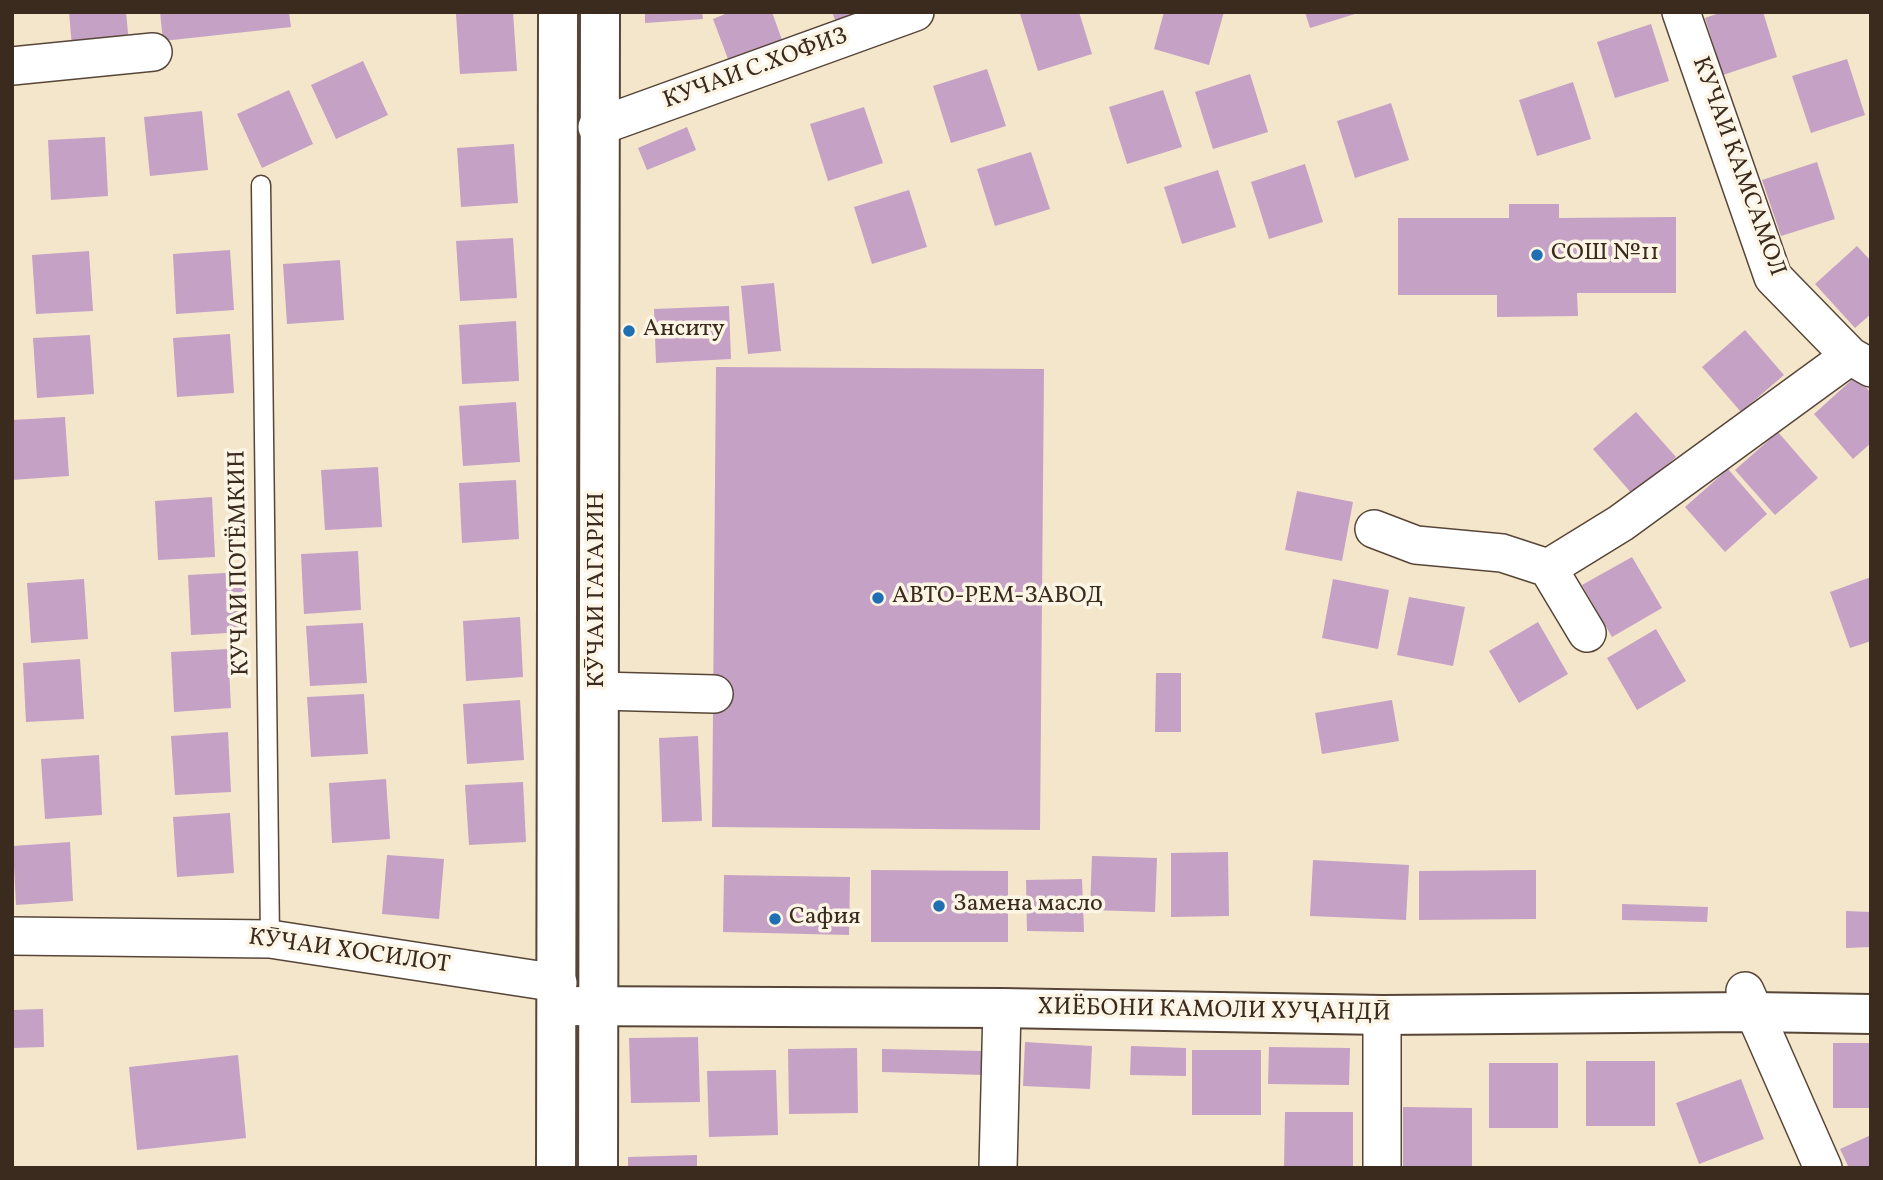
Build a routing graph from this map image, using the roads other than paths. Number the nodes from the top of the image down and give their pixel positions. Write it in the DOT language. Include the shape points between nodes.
graph roads {
  1 [pos="558,12"];
  2 [pos="600,12"];
  3 [pos="915,12"];
  4 [pos="1681,12"];
  5 [pos="153,52"];
  6 [pos="12,66"];
  7 [pos="597,127"];
  8 [pos="261,186"];
  9 [pos="1861,362"];
  10 [pos="1374,529"];
  11 [pos="1548,568"];
  12 [pos="1587,633"];
  13 [pos="599,691"];
  14 [pos="714,694"];
  15 [pos="12,936"];
  16 [pos="270,939"];
  17 [pos="1871,993"];
  18 [pos="558,994"];
  19 [pos="601,994"];
  20 [pos="1750,1001"];
  21 [pos="1002,1008"];
  22 [pos="1871,1014"];
  23 [pos="1382,1015"];
  24 [pos="556,1168"];
  25 [pos="598,1168"];
  26 [pos="998,1168"];
  27 [pos="1382,1168"];
  28 [pos="1823,1168"];
  1 -- 18 [label="main road, КӮЧАИ ГАГАРИН"];
  2 -- 7 [label="main road, КӮЧАИ ГАГАРИН"];
  3 -- 7 [label="street, КУЧАИ С.ХОФИЗ"];
  4 -- 9 [label="street, КУЧАИ КАМСАМОЛ" via="1773,277"];
  5 -- 6 [label="street"];
  7 -- 13 [label="main road, КӮЧАИ ГАГАРИН"];
  8 -- 16 [label="lane, КУЧАИ ПОТЁМКИН"];
  9 -- 11 [label="street"];
  10 -- 11 [label="street" via="1416,545 1502,553"];
  11 -- 12 [label="street"];
  13 -- 14 [label="street"];
  13 -- 19 [label="main road, КӮЧАИ ГАГАРИН"];
  15 -- 16 [label="street, КӮЧАИ ХОСИЛОТ"];
  16 -- 18 [label="street, КӮЧАИ ХОСИЛОТ"];
  17 -- 20 [label="main road, ХИЁБОНИ КАМОЛИ ХУҶАНДӢ"];
  18 -- 19 [label="main road, ХИЁБОНИ КАМОЛИ ХУҶАНДӢ"];
  18 -- 24 [label="main road, КӮЧАИ ГАГАРИН"];
  19 -- 20 [label="main road, ХИЁБОНИ КАМОЛИ ХУҶАНДӢ" via="1382,993"];
  19 -- 21 [label="main road, ХИЁБОНИ КАМОЛИ ХУҶАНДӢ"];
  19 -- 25 [label="main road, КӮЧАИ ГАГАРИН"];
  20 -- 22 [label="main road, ХИЁБОНИ КАМОЛИ ХУҶАНДӢ"];
  20 -- 23 [label="main road, ХИЁБОНИ КАМОЛИ ХУҶАНДӢ"];
  20 -- 28 [label="street"];
  21 -- 23 [label="main road, ХИЁБОНИ КАМОЛИ ХУҶАНДӢ"];
  21 -- 26 [label="street"];
  23 -- 27 [label="street"];
}
